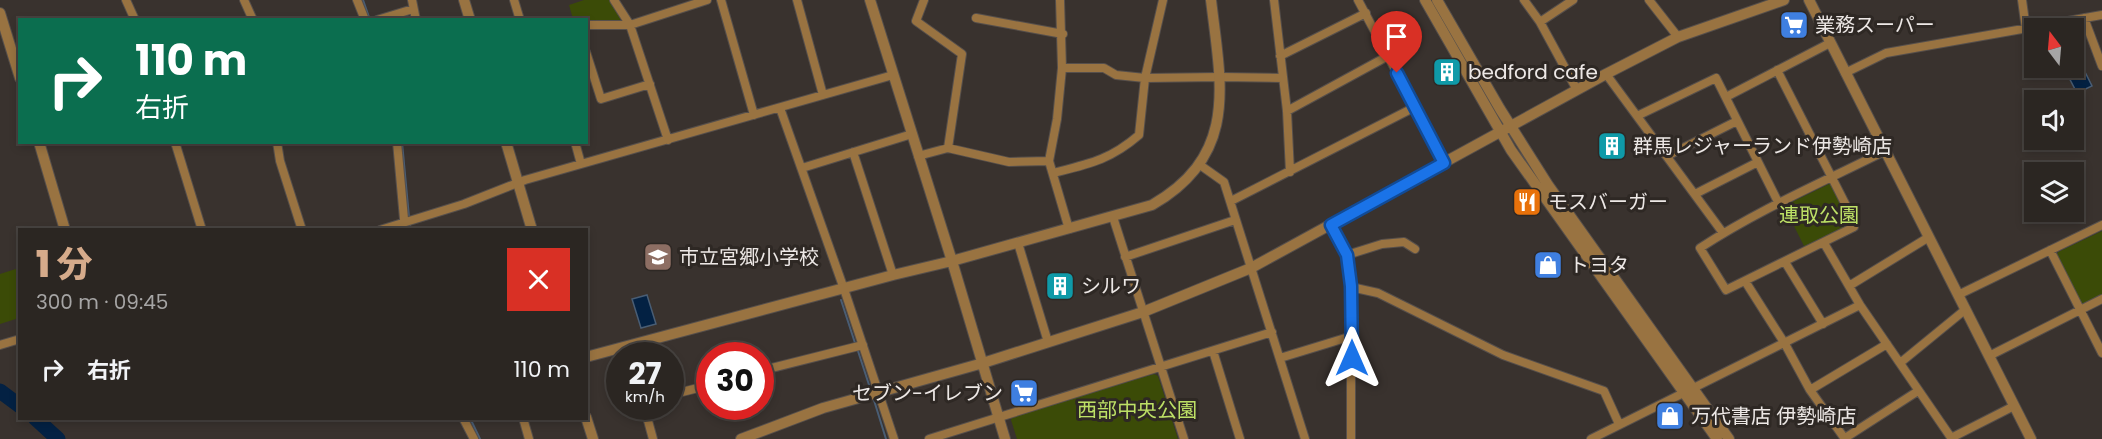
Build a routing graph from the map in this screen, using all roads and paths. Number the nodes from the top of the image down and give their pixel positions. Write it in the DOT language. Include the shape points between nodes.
graph roads {
  1 [pos="126,0"];
  2 [pos="244,0"];
  3 [pos="357,0"];
  4 [pos="464,0"];
  5 [pos="514,0"];
  6 [pos="614,0"];
  7 [pos="707,0"];
  8 [pos="721,0"];
  9 [pos="797,0"];
  10 [pos="870,0"];
  11 [pos="924,0"];
  12 [pos="1060,0"];
  13 [pos="1162,0"];
  14 [pos="1211,0"];
  15 [pos="1274,0"];
  16 [pos="1358,0"];
  17 [pos="1425,0"];
  18 [pos="1437,0"];
  19 [pos="1524,0"];
  20 [pos="1573,0"];
  21 [pos="1649,0"];
  22 [pos="1784,0"];
  23 [pos="1809,0"];
  24 [pos="2022,0"];
  25 [pos="412,4"];
  26 [pos="0,13"];
  27 [pos="1366,13"];
  28 [pos="2102,15"];
  29 [pos="134,18"];
  30 [pos="251,18"];
  31 [pos="364,18"];
  32 [pos="381,18"];
  33 [pos="469,18"];
  34 [pos="519,18"];
  35 [pos="976,18"];
  36 [pos="2024,18"];
  37 [pos="2084,18"];
  38 [pos="1540,22"];
  39 [pos="588,25"];
  40 [pos="630,25"];
  41 [pos="2024,29"];
  42 [pos="1062,34"];
  43 [pos="1678,37"];
  44 [pos="1830,43"];
  45 [pos="1280,56"];
  46 [pos="1388,56"];
  47 [pos="588,58"];
  48 [pos="2102,66"];
  49 [pos="1062,68"];
  50 [pos="1777,70"];
  51 [pos="18,72"];
  52 [pos="1845,73"];
  53 [pos="1606,74"];
  54 [pos="893,75"];
  55 [pos="1220,77"];
  56 [pos="1145,78"];
  57 [pos="1283,78"];
  58 [pos="650,84"];
  59 [pos="1577,90"];
  60 [pos="823,95"];
  61 [pos="1726,97"];
  62 [pos="1415,107"];
  63 [pos="780,108"];
  64 [pos="1287,111"];
  65 [pos="754,115"];
  66 [pos="1637,116"];
  67 [pos="1737,121"];
  68 [pos="1511,127"];
  69 [pos="1500,132"];
  70 [pos="912,134"];
  71 [pos="668,140"];
  72 [pos="40,144"];
  73 [pos="176,144"];
  74 [pos="277,144"];
  75 [pos="397,144"];
  76 [pos="507,144"];
  77 [pos="576,144"];
  78 [pos="948,148"];
  79 [pos="1885,151"];
  80 [pos="853,152"];
  81 [pos="918,156"];
  82 [pos="1667,156"];
  83 [pos="1049,161"];
  84 [pos="1758,162"];
  85 [pos="1444,163"];
  86 [pos="581,164"];
  87 [pos="1200,165"];
  88 [pos="802,168"];
  89 [pos="1290,172"];
  90 [pos="1053,173"];
  91 [pos="1832,177"];
  92 [pos="519,183"];
  93 [pos="1695,194"];
  94 [pos="1231,201"];
  95 [pos="1779,204"];
  96 [pos="1113,217"];
  97 [pos="1235,220"];
  98 [pos="1331,225"];
  99 [pos="2102,225"];
  100 [pos="405,226"];
  101 [pos="64,228"];
  102 [pos="201,228"];
  103 [pos="301,228"];
  104 [pos="531,228"];
  105 [pos="1068,229"];
  106 [pos="1723,233"];
  107 [pos="1929,237"];
  108 [pos="1018,243"];
  109 [pos="1824,243"];
  110 [pos="1415,249"];
  111 [pos="2050,250"];
  112 [pos="1347,255"];
  113 [pos="1125,257"];
  114 [pos="952,261"];
  115 [pos="1785,262"];
  116 [pos="1251,268"];
  117 [pos="893,275"];
  118 [pos="1745,281"];
  119 [pos="1351,286"];
  120 [pos="1849,286"];
  121 [pos="844,289"];
  122 [pos="1958,295"];
  123 [pos="2102,299"];
  124 [pos="1860,305"];
  125 [pos="1966,309"];
  126 [pos="2080,311"];
  127 [pos="1143,312"];
  128 [pos="1823,324"];
  129 [pos="1272,332"];
  130 [pos="1352,336"];
  131 [pos="18,340"];
  132 [pos="659,342"];
  133 [pos="1048,342"];
  134 [pos="1785,344"];
  135 [pos="1887,344"];
  136 [pos="0,345"];
  137 [pos="862,345"];
  138 [pos="1213,351"];
  139 [pos="2102,353"];
  140 [pos="606,354"];
  141 [pos="1989,356"];
  142 [pos="588,357"];
  143 [pos="1280,358"];
  144 [pos="983,363"];
  145 [pos="1899,363"];
  146 [pos="774,367"];
  147 [pos="1160,367"];
  148 [pos="1810,390"];
  149 [pos="1688,391"];
  150 [pos="1918,391"];
  151 [pos="878,392"];
  152 [pos="2014,406"];
  153 [pos="999,418"];
  154 [pos="464,420"];
  155 [pos="524,420"];
  156 [pos="587,420"];
  157 [pos="648,420"];
  158 [pos="1619,424"];
  159 [pos="1603,436"];
  160 [pos="947,437"];
  161 [pos="1951,438"];
  162 [pos="474,439"];
  163 [pos="529,439"];
  164 [pos="593,439"];
  165 [pos="653,439"];
  166 [pos="741,439"];
  167 [pos="894,439"];
  168 [pos="929,439"];
  169 [pos="1005,439"];
  170 [pos="1184,439"];
  171 [pos="1240,439"];
  172 [pos="1305,439"];
  173 [pos="1351,439"];
  174 [pos="1592,439"];
  175 [pos="1717,439"];
  176 [pos="1729,439"];
  177 [pos="1845,439"];
  178 [pos="2031,439"];
  1 -- 29 [label="street"];
  2 -- 30 [label="street"];
  3 -- 31 [label="street"];
  4 -- 33 [label="street"];
  5 -- 34 [label="street"];
  6 -- 40 [label="street"];
  7 -- 40 [label="street"];
  8 -- 65 [label="street"];
  9 -- 60 [label="street"];
  10 -- 54 [label="street"];
  11 -- 78 [label="street" via="916,21 962,54"];
  12 -- 42 [label="street"];
  13 -- 56 [label="street"];
  14 -- 55 [label="street"];
  15 -- 45 [label="street"];
  16 -- 27 [label="street"];
  17 -- 69 [label="street"];
  18 -- 68 [label="street"];
  19 -- 38 [label="street"];
  20 -- 38 [label="street"];
  21 -- 43 [label="street"];
  22 -- 43 [label="street"];
  23 -- 44 [label="street"];
  24 -- 36 [label="street"];
  25 -- 32 [label="street"];
  26 -- 51 [label="street"];
  27 -- 45 [label="street"];
  27 -- 46 [label="street"];
  28 -- 37 [label="street"];
  35 -- 42 [label="street"];
  37 -- 48 [label="street"];
  38 -- 59 [label="street"];
  39 -- 40 [label="street"];
  40 -- 58 [label="street"];
  41 -- 52 [label="street" via="1886,53"];
  42 -- 49 [label="street"];
  43 -- 53 [label="street"];
  44 -- 50 [label="street"];
  44 -- 52 [label="street"];
  45 -- 57 [label="street"];
  46 -- 62 [label="street"];
  46 -- 64 [label="street"];
  47 -- 58 [label="street" via="601,99"];
  49 -- 56 [label="street" via="1104,68 1116,75"];
  49 -- 83 [label="street"];
  50 -- 61 [label="street"];
  50 -- 91 [label="street"];
  52 -- 79 [label="street"];
  53 -- 59 [label="street"];
  53 -- 66 [label="street"];
  54 -- 60 [label="street"];
  54 -- 70 [label="street"];
  55 -- 56 [label="street"];
  55 -- 57 [label="street"];
  55 -- 87 [label="street" via="1219,114"];
  56 -- 90 [label="street" via="1139,135 1100,161"];
  57 -- 64 [label="street"];
  58 -- 71 [label="street"];
  59 -- 68 [label="street"];
  60 -- 63 [label="street"];
  61 -- 66 [label="street" via="1716,78"];
  61 -- 67 [label="street"];
  62 -- 85 [label="street"];
  62 -- 89 [label="street"];
  63 -- 65 [label="street"];
  63 -- 88 [label="street"];
  64 -- 89 [label="street"];
  65 -- 71 [label="street"];
  66 -- 82 [label="street"];
  67 -- 82 [label="street"];
  67 -- 84 [label="street"];
  68 -- 69 [label="street"];
  68 -- 149 [label="street"];
  69 -- 85 [label="street"];
  69 -- 149 [label="street"];
  70 -- 80 [label="street"];
  70 -- 81 [label="street"];
  71 -- 86 [label="street"];
  72 -- 101 [label="street"];
  73 -- 102 [label="street"];
  74 -- 103 [label="street"];
  75 -- 100 [label="street"];
  76 -- 92 [label="street"];
  77 -- 86 [label="street"];
  78 -- 81 [label="street"];
  78 -- 83 [label="street" via="1009,162"];
  79 -- 91 [label="street"];
  79 -- 107 [label="street"];
  80 -- 88 [label="street"];
  80 -- 117 [label="street"];
  81 -- 114 [label="street"];
  82 -- 93 [label="street"];
  83 -- 90 [label="street"];
  84 -- 93 [label="street"];
  84 -- 95 [label="street"];
  85 -- 98 [label="street"];
  86 -- 92 [label="street"];
  87 -- 94 [label="street" via="1224,182"];
  87 -- 96 [label="street" via="1173,193 1152,205"];
  88 -- 121 [label="street"];
  89 -- 94 [label="street"];
  90 -- 105 [label="street"];
  91 -- 95 [label="street"];
  91 -- 109 [label="street" via="1854,227"];
  92 -- 100 [label="street"];
  92 -- 104 [label="street"];
  93 -- 106 [label="street"];
  94 -- 97 [label="street"];
  95 -- 106 [label="street"];
  96 -- 105 [label="street"];
  96 -- 113 [label="street"];
  97 -- 113 [label="street"];
  97 -- 116 [label="street"];
  98 -- 112 [label="street"];
  98 -- 116 [label="street"];
  99 -- 111 [label="street"];
  105 -- 108 [label="street"];
  106 -- 118 [label="street" via="1700,248 1726,290"];
  107 -- 120 [label="street"];
  107 -- 122 [label="street"];
  108 -- 114 [label="street"];
  108 -- 133 [label="street"];
  109 -- 115 [label="street"];
  109 -- 120 [label="street"];
  110 -- 112 [label="street" via="1404,242"];
  111 -- 122 [label="street"];
  111 -- 126 [label="street"];
  112 -- 119 [label="street"];
  113 -- 127 [label="street"];
  114 -- 117 [label="street"];
  114 -- 144 [label="street"];
  115 -- 118 [label="street"];
  115 -- 128 [label="street"];
  116 -- 127 [label="street"];
  116 -- 129 [label="street"];
  117 -- 121 [label="street"];
  118 -- 134 [label="street"];
  119 -- 130 [label="street"];
  119 -- 158 [label="street" via="1378,292 1503,355 1604,391"];
  120 -- 124 [label="street"];
  121 -- 132 [label="street"];
  121 -- 137 [label="street"];
  122 -- 125 [label="street"];
  123 -- 126 [label="street"];
  124 -- 128 [label="street"];
  124 -- 135 [label="street"];
  125 -- 141 [label="street"];
  125 -- 145 [label="street"];
  126 -- 139 [label="street"];
  126 -- 141 [label="street"];
  127 -- 133 [label="street"];
  127 -- 147 [label="street"];
  128 -- 134 [label="street"];
  129 -- 138 [label="street"];
  129 -- 143 [label="street"];
  130 -- 143 [label="street"];
  130 -- 173 [label="street"];
  131 -- 136 [label="street"];
  133 -- 144 [label="street"];
  134 -- 148 [label="street"];
  134 -- 149 [label="street"];
  135 -- 145 [label="street"];
  135 -- 148 [label="street"];
  137 -- 146 [label="street"];
  137 -- 151 [label="street"];
  138 -- 147 [label="street"];
  138 -- 171 [label="street"];
  140 -- 142 [label="street"];
  141 -- 152 [label="street"];
  143 -- 172 [label="street"];
  144 -- 151 [label="street"];
  144 -- 153 [label="street"];
  145 -- 150 [label="street"];
  147 -- 153 [label="street"];
  147 -- 170 [label="street"];
  148 -- 177 [label="street"];
  149 -- 158 [label="street"];
  149 -- 175 [label="street"];
  149 -- 176 [label="street"];
  150 -- 161 [label="street"];
  150 -- 177 [label="street"];
  151 -- 166 [label="street"];
  151 -- 167 [label="street"];
  152 -- 161 [label="street"];
  152 -- 178 [label="street"];
  153 -- 160 [label="street"];
  153 -- 169 [label="street"];
  154 -- 162 [label="street"];
  155 -- 163 [label="street"];
  156 -- 164 [label="street"];
  157 -- 165 [label="street"];
  158 -- 159 [label="street"];
  159 -- 174 [label="street"];
  160 -- 168 [label="street"];
}
